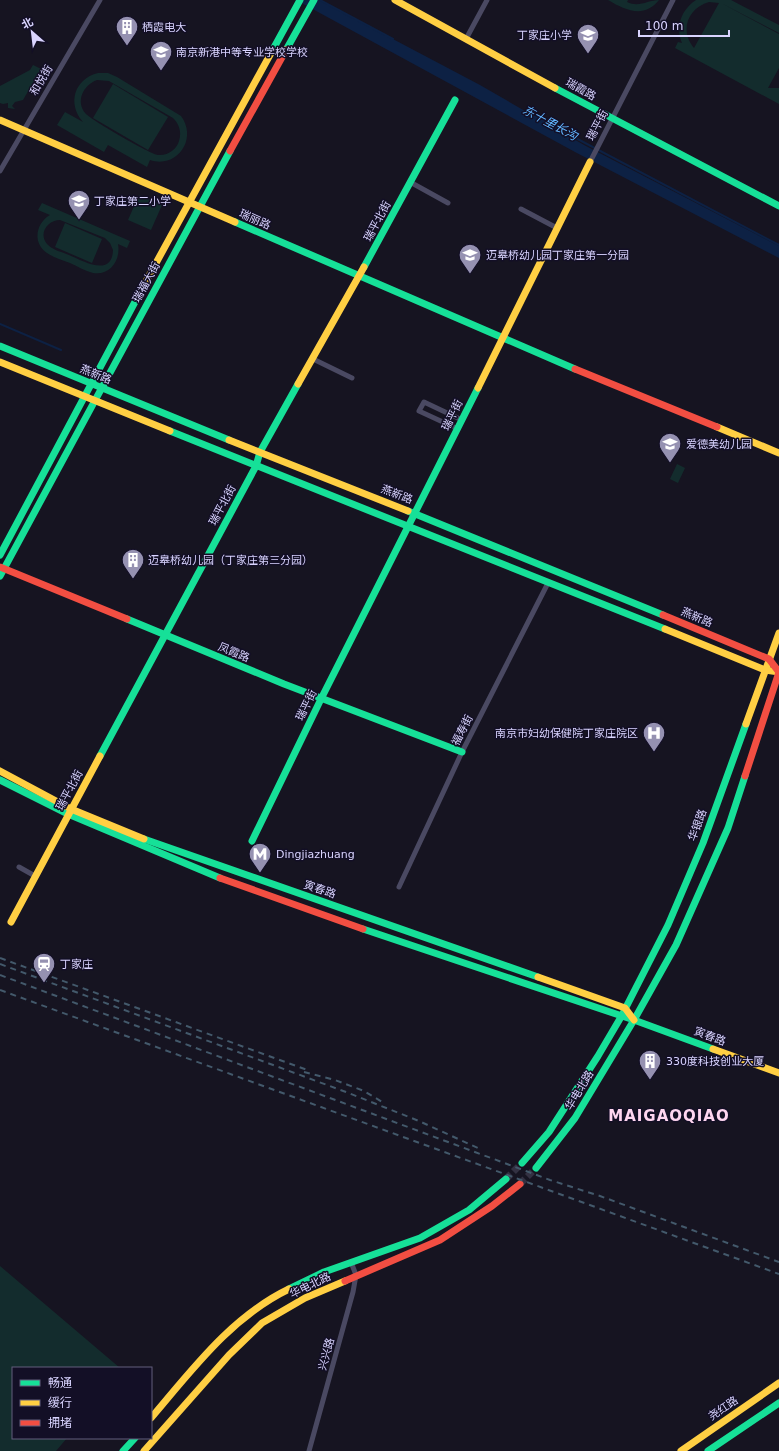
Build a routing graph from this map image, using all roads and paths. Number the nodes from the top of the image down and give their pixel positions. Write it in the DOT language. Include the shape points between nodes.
graph roads {
  1 [pos="100,0"];
  2 [pos="300,0"];
  3 [pos="314,0"];
  4 [pos="395,0"];
  5 [pos="487,0"];
  6 [pos="673,0"];
  7 [pos="466,39"];
  8 [pos="455,100"];
  9 [pos="612,119"];
  10 [pos="0,120"];
  11 [pos="23,130"];
  12 [pos="590,162"];
  13 [pos="0,171"];
  14 [pos="410,182"];
  15 [pos="189,202"];
  16 [pos="448,203"];
  17 [pos="779,206"];
  18 [pos="200,207"];
  19 [pos="521,209"];
  20 [pos="557,228"];
  21 [pos="359,277"];
  22 [pos="502,339"];
  23 [pos="0,346"];
  24 [pos="313,359"];
  25 [pos="0,362"];
  26 [pos="352,378"];
  27 [pos="90,384"];
  28 [pos="101,388"];
  29 [pos="84,396"];
  30 [pos="95,400"];
  31 [pos="462,420"];
  32 [pos="458,429"];
  33 [pos="260,452"];
  34 [pos="779,453"];
  35 [pos="256,466"];
  36 [pos="416,514"];
  37 [pos="410,526"];
  38 [pos="0,555"];
  39 [pos="2,568"];
  40 [pos="0,576"];
  41 [pos="548,583"];
  42 [pos="779,633"];
  43 [pos="165,636"];
  44 [pos="769,659"];
  45 [pos="765,670"];
  46 [pos="779,672"];
  47 [pos="321,699"];
  48 [pos="462,752"];
  49 [pos="0,771"];
  50 [pos="0,780"];
  51 [pos="70,811"];
  52 [pos="252,841"];
  53 [pos="19,867"];
  54 [pos="35,876"];
  55 [pos="399,887"];
  56 [pos="11,922"];
  57 [pos="625,1008"];
  58 [pos="621,1017"];
  59 [pos="634,1020"];
  60 [pos="779,1073"];
  61 [pos="522,1163"];
  62 [pos="536,1168"];
  63 [pos="506,1179"];
  64 [pos="520,1184"];
  65 [pos="351,1262"];
  66 [pos="356,1275"];
  67 [pos="779,1383"];
  68 [pos="779,1403"];
  69 [pos="152,1417"];
  70 [pos="134,1439"];
  71 [pos="710,1450"];
  72 [pos="123,1451"];
  73 [pos="144,1451"];
  74 [pos="308,1451"];
  75 [pos="681,1451"];
  1 -- 11 [label="street, 和悦街"];
  2 -- 15 [label="street, 瑞福大街"];
  3 -- 18 [label="street, 瑞福大街"];
  4 -- 7 [label="street, 瑞霞路"];
  5 -- 7 [label="street"];
  6 -- 9 [label="street, 瑞平街"];
  7 -- 9 [label="street, 瑞霞路"];
  8 -- 14 [label="street, 瑞平北街"];
  9 -- 12 [label="street, 瑞平街"];
  9 -- 17 [label="street, 瑞霞路"];
  10 -- 11 [label="street, 瑞丽路"];
  11 -- 13 [label="street, 和悦街"];
  11 -- 15 [label="street, 瑞丽路"];
  12 -- 20 [label="street, 瑞平街"];
  14 -- 16 [label="street"];
  14 -- 21 [label="street, 瑞平北街"];
  15 -- 18 [label="street, 瑞丽路"];
  15 -- 27 [label="street, 瑞福大街"];
  18 -- 21 [label="street, 瑞丽路"];
  18 -- 28 [label="street, 瑞福大街"];
  19 -- 20 [label="street"];
  20 -- 22 [label="street, 瑞平街"];
  21 -- 22 [label="street, 瑞丽路"];
  21 -- 24 [label="street, 瑞平北街"];
  22 -- 31 [label="street, 瑞平街"];
  22 -- 34 [label="street, 瑞丽路"];
  23 -- 27 [label="street, 燕新路"];
  24 -- 26 [label="street"];
  24 -- 33 [label="street, 瑞平北街"];
  25 -- 29 [label="street"];
  27 -- 28 [label="street, 燕新路"];
  27 -- 29 [label="street, 瑞福大街"];
  28 -- 30 [label="street, 瑞福大街"];
  28 -- 33 [label="street, 燕新路"];
  29 -- 30 [label="street"];
  29 -- 38 [label="street, 瑞福大街"];
  30 -- 35 [label="street"];
  30 -- 39 [label="street, 瑞福大街"];
  31 -- 32 [label="street, 瑞平街"];
  31 -- 32 [label="street" via="424,402 419,411"];
  32 -- 36 [label="street, 瑞平街"];
  33 -- 35 [label="street, 瑞平北街"];
  33 -- 36 [label="street, 燕新路"];
  35 -- 37 [label="street"];
  35 -- 43 [label="street, 瑞平北街"];
  36 -- 37 [label="street, 瑞平街"];
  36 -- 44 [label="street, 燕新路" via="554,568"];
  37 -- 41 [label="street"];
  37 -- 47 [label="street, 瑞平街"];
  39 -- 40 [label="street, 瑞福大街"];
  39 -- 43 [label="street, 凤霞路"];
  41 -- 45 [label="street"];
  41 -- 48 [label="street, 福寿街"];
  42 -- 44 [label="street, 华银路"];
  43 -- 47 [label="street, 凤霞路"];
  43 -- 51 [label="street, 瑞平北街"];
  44 -- 45 [label="street, 华银路"];
  44 -- 46 [label="street, 燕新路"];
  45 -- 46 [label="street"];
  45 -- 57 [label="street, 华银路" via="703,843 668,925"];
  46 -- 59 [label="street" via="728,828 676,945"];
  47 -- 48 [label="street, 凤霞路"];
  47 -- 52 [label="street, 瑞平街"];
  48 -- 55 [label="street, 福寿街"];
  49 -- 51 [label="street, 寅春路"];
  50 -- 51 [label="street, 寅春路"];
  51 -- 54 [label="street, 瑞平北街"];
  51 -- 57 [label="street, 寅春路"];
  51 -- 58 [label="street, 寅春路" via="217,877"];
  53 -- 54 [label="street"];
  54 -- 56 [label="street, 瑞平北街"];
  57 -- 58 [label="street, 华银路"];
  57 -- 59 [label="street"];
  58 -- 59 [label="street, 寅春路"];
  58 -- 61 [label="street, 华电北路" via="558,1119"];
  59 -- 60 [label="street, 寅春路"];
  59 -- 62 [label="street, 华电北路" via="575,1118"];
  63 -- 65 [label="street, 华电北路" via="469,1210 420,1238"];
  64 -- 66 [label="street, 华电北路" via="440,1240"];
  65 -- 66 [label="street"];
  65 -- 69 [label="street, 华电北路" via="299,1283 254,1309 208,1350"];
  66 -- 73 [label="street, 华电北路" via="305,1298 262,1323 206,1379"];
  66 -- 74 [label="street, 兴兴路" via="333,1368"];
  67 -- 75 [label="street, 尧红路"];
  68 -- 71 [label="street"];
  70 -- 72 [label="street"];
}
